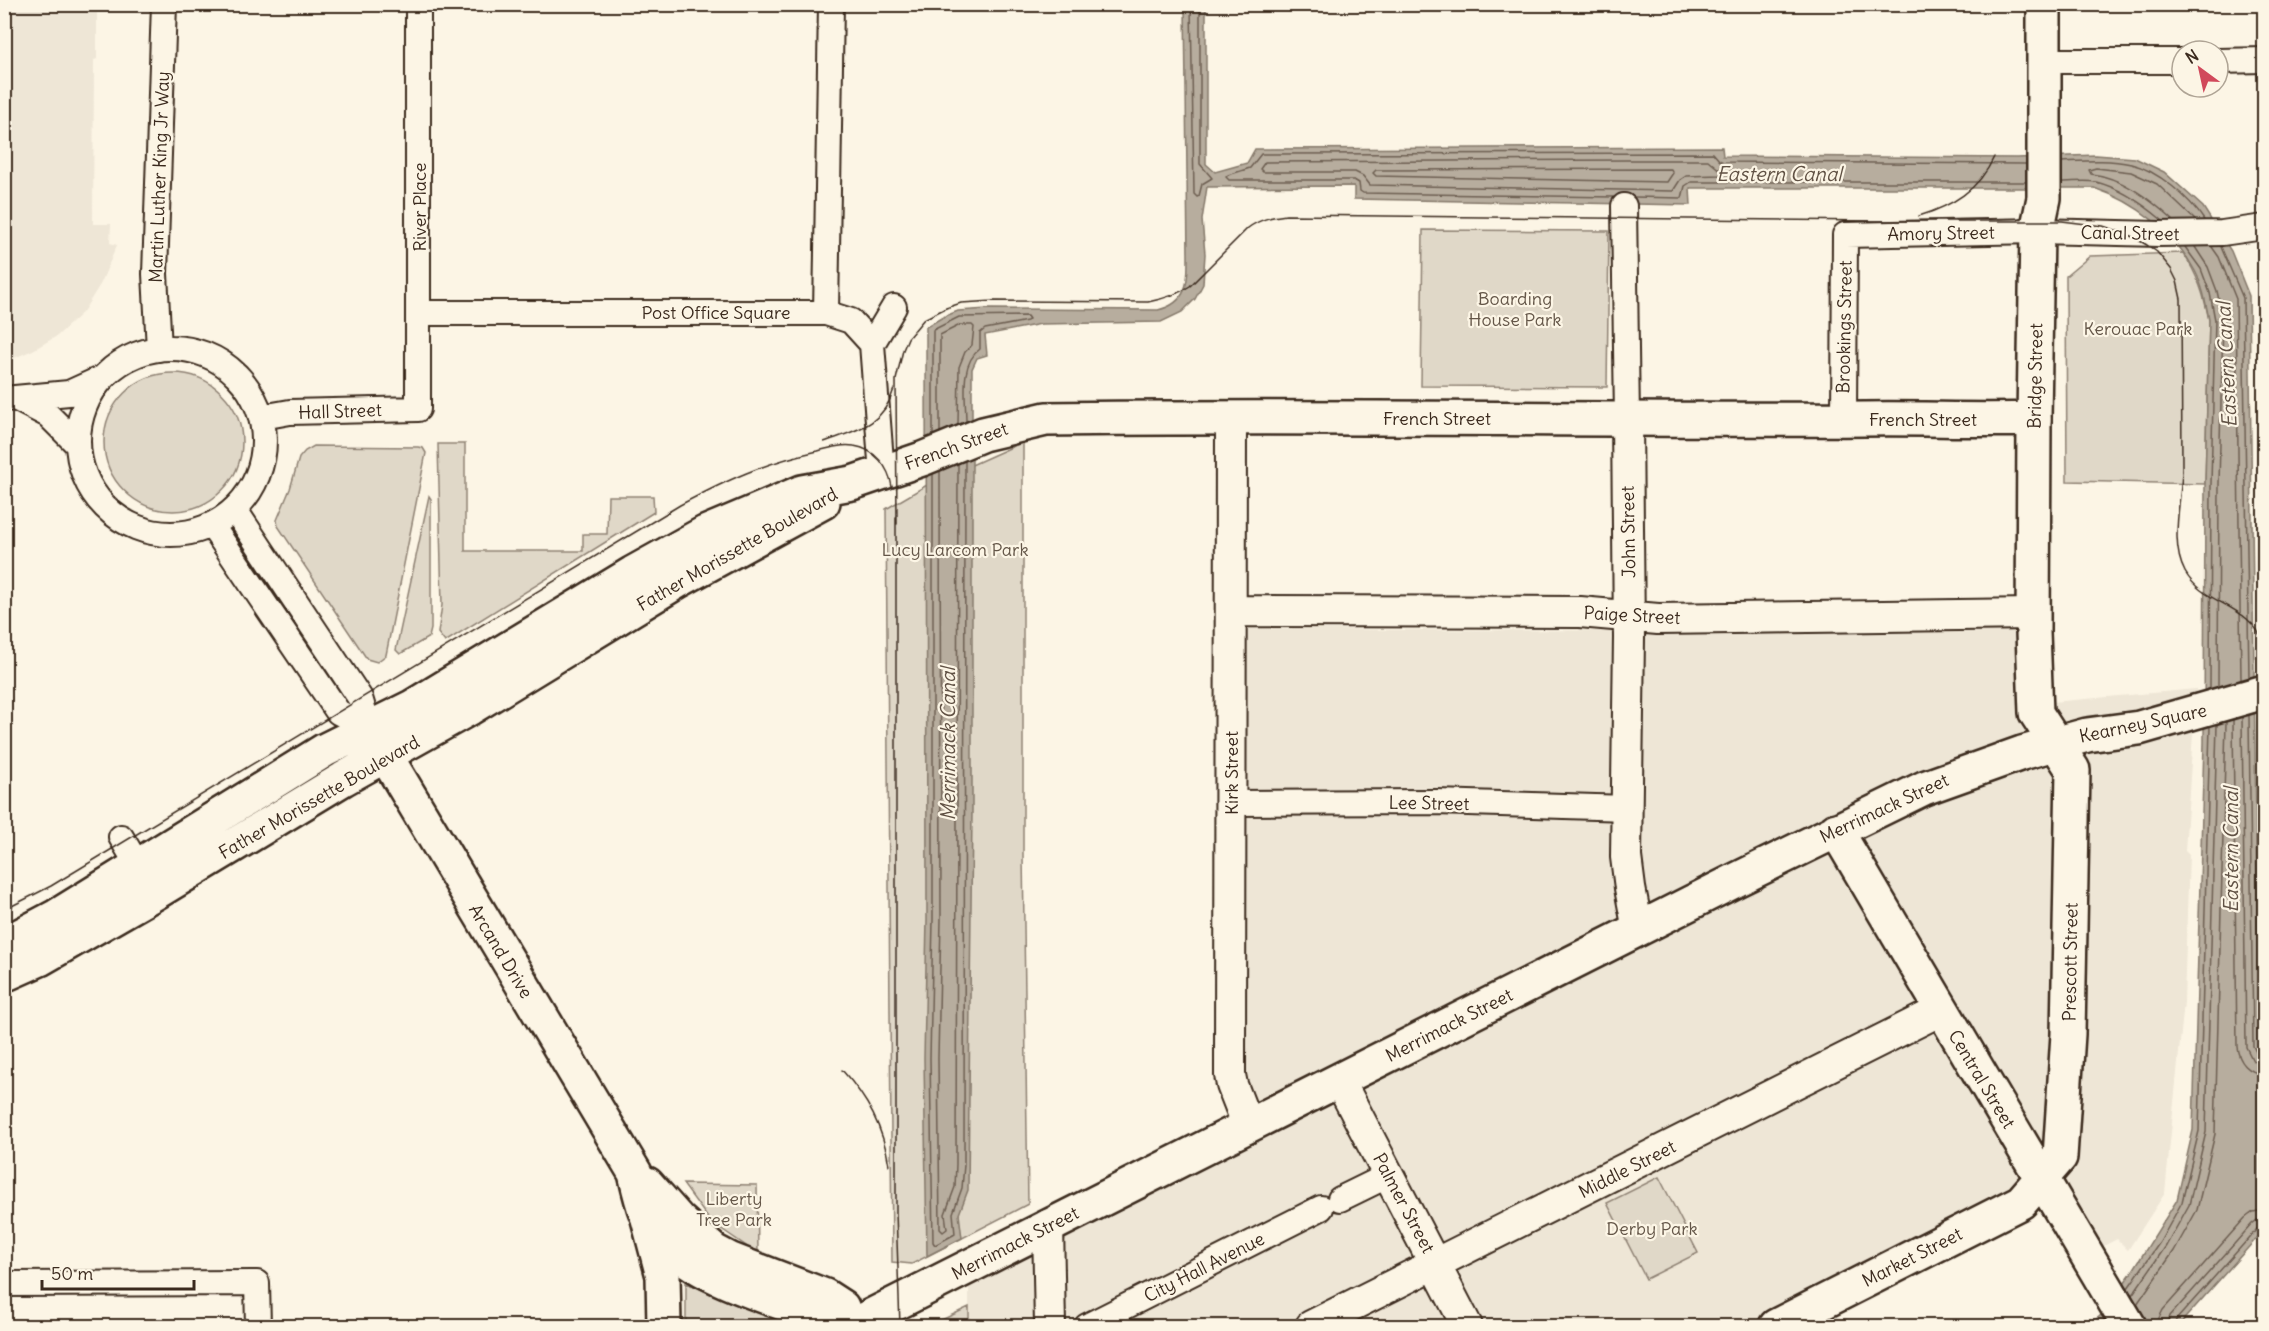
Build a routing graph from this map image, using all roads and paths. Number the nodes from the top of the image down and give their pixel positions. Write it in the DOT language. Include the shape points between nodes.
graph roads {
  1 [pos="164,4"];
  2 [pos="418,4"];
  3 [pos="831,4"];
  4 [pos="2044,4"];
  5 [pos="2265,60"];
  6 [pos="2045,61"];
  7 [pos="2170,61"];
  8 [pos="2230,61"];
  9 [pos="1624,206"];
  10 [pos="2265,227"];
  11 [pos="2037,231"];
  12 [pos="1845,235"];
  13 [pos="894,307"];
  14 [pos="418,313"];
  15 [pos="826,313"];
  16 [pos="872,344"];
  17 [pos="159,349"];
  18 [pos="104,377"];
  19 [pos="11,399"];
  20 [pos="418,409"];
  21 [pos="262,417"];
  22 [pos="1231,417"];
  23 [pos="1627,419"];
  24 [pos="1844,419"];
  25 [pos="2034,419"];
  26 [pos="78,444"];
  27 [pos="882,474"];
  28 [pos="852,483"];
  29 [pos="235,510"];
  30 [pos="212,526"];
  31 [pos="1231,611"];
  32 [pos="2033,614"];
  33 [pos="1629,616"];
  34 [pos="2264,692"];
  35 [pos="369,728"];
  36 [pos="2056,743"];
  37 [pos="386,756"];
  38 [pos="1230,803"];
  39 [pos="1627,808"];
  40 [pos="1836,830"];
  41 [pos="121,837"];
  42 [pos="138,865"];
  43 [pos="155,893"];
  44 [pos="1638,930"];
  45 [pos="4,944"];
  46 [pos="4,975"];
  47 [pos="1941,1010"];
  48 [pos="1339,1080"];
  49 [pos="1248,1126"];
  50 [pos="635,1173"];
  51 [pos="1389,1175"];
  52 [pos="2041,1179"];
  53 [pos="646,1213"];
  54 [pos="1048,1226"];
  55 [pos="1436,1264"];
  56 [pos="4,1284"];
  57 [pos="258,1326"];
  58 [pos="663,1326"];
  59 [pos="849,1326"];
  60 [pos="1050,1326"];
  61 [pos="1087,1326"];
  62 [pos="1311,1326"];
  63 [pos="1467,1326"];
  64 [pos="1776,1326"];
  65 [pos="2129,1326"];
  1 -- 17 [label="street, Martin Luther King Jr Way" via="155,274"];
  2 -- 14 [label="street, River Place"];
  3 -- 15 [label="street"];
  4 -- 6 [label="main road, Bridge Street"];
  5 -- 8 [label="street"];
  6 -- 7 [label="street"];
  6 -- 11 [label="main road, Bridge Street" via="2044,198"];
  9 -- 23 [label="street, John Street"];
  10 -- 11 [label="street, Canal Street" via="2160,234"];
  11 -- 12 [label="street, Amory Street"];
  11 -- 25 [label="main road, Bridge Street"];
  12 -- 24 [label="street, Brookings Street"];
  13 -- 16 [label="street"];
  14 -- 15 [label="street, Post Office Square"];
  14 -- 20 [label="street, River Place"];
  15 -- 16 [label="street, Post Office Square" via="851,321"];
  16 -- 27 [label="street"];
  17 -- 18 [label="street" via="129,358"];
  17 -- 21 [label="street" via="186,349 212,357 235,372 252,392"];
  18 -- 19 [label="street" via="69,393"];
  18 -- 26 [label="street" via="84,408"];
  19 -- 26 [label="street" via="48,415"];
  20 -- 21 [label="street, Hall Street" via="290,412"];
  21 -- 29 [label="street" via="262,462 255,483"];
  22 -- 23 [label="main road, French Street"];
  22 -- 27 [label="main road, French Street" via="1046,420 1018,424"];
  22 -- 31 [label="street, Kirk Street"];
  23 -- 24 [label="main road, French Street"];
  23 -- 33 [label="street, John Street"];
  24 -- 25 [label="main road, French Street"];
  25 -- 32 [label="main road, Bridge Street"];
  26 -- 30 [label="street" via="91,489 123,521 144,531 167,535"];
  27 -- 28 [label="main road, French Street"];
  28 -- 35 [label="main road, Father Morissette Boulevard" via="802,492 705,533"];
  28 -- 37 [label="main road, Father Morissette Boulevard" via="808,512 678,581"];
  29 -- 30 [label="street"];
  29 -- 35 [label="street, Arcand Drive" via="360,698"];
  30 -- 35 [label="street" via="338,712"];
  31 -- 33 [label="street, Paige Street" via="1580,612"];
  31 -- 38 [label="street, Kirk Street"];
  32 -- 33 [label="street, Paige Street"];
  32 -- 36 [label="main road, Bridge Street" via="2036,713"];
  33 -- 39 [label="street, John Street"];
  34 -- 36 [label="main road, Kearney Square" via="2139,728"];
  35 -- 37 [label="main road, Arcand Drive"];
  35 -- 42 [label="main road, Father Morissette Boulevard" via="325,750"];
  36 -- 40 [label="main road, Merrimack Street" via="1960,774"];
  36 -- 52 [label="main road, Prescott Street" via="2073,770 2068,1034 2060,1156"];
  37 -- 43 [label="main road, Father Morissette Boulevard"];
  37 -- 50 [label="main road, Arcand Drive"];
  38 -- 39 [label="street, Lee Street" via="1436,802"];
  38 -- 49 [label="street, Kirk Street" via="1230,1075"];
  39 -- 44 [label="street, John Street" via="1626,857"];
  40 -- 44 [label="main road, Merrimack Street"];
  40 -- 47 [label="main road, Central Street"];
  41 -- 42 [label="street"];
  42 -- 43 [label="street"];
  42 -- 45 [label="main road, Father Morissette Boulevard"];
  43 -- 46 [label="main road, Father Morissette Boulevard" via="40,959"];
  44 -- 48 [label="main road, Merrimack Street"];
  47 -- 52 [label="main road, Central Street"];
  47 -- 55 [label="street, Middle Street"];
  48 -- 49 [label="main road, Merrimack Street"];
  48 -- 51 [label="street, Palmer Street"];
  49 -- 54 [label="main road, Merrimack Street"];
  50 -- 53 [label="main road, Arcand Drive"];
  50 -- 59 [label="main road, Arcand Drive" via="714,1251 825,1296 842,1307"];
  51 -- 55 [label="street, Palmer Street"];
  51 -- 61 [label="street, City Hall Avenue"];
  52 -- 64 [label="main road, Market Street" via="2021,1202"];
  52 -- 65 [label="main road, Central Street"];
  53 -- 58 [label="main road, Arcand Drive" via="663,1276"];
  53 -- 59 [label="main road, Arcand Drive" via="662,1237 696,1267 824,1323"];
  54 -- 59 [label="main road, Merrimack Street"];
  54 -- 60 [label="street"];
  55 -- 62 [label="street, Middle Street"];
  55 -- 63 [label="street, Palmer Street"];
  56 -- 57 [label="street" via="257,1284"];
}
